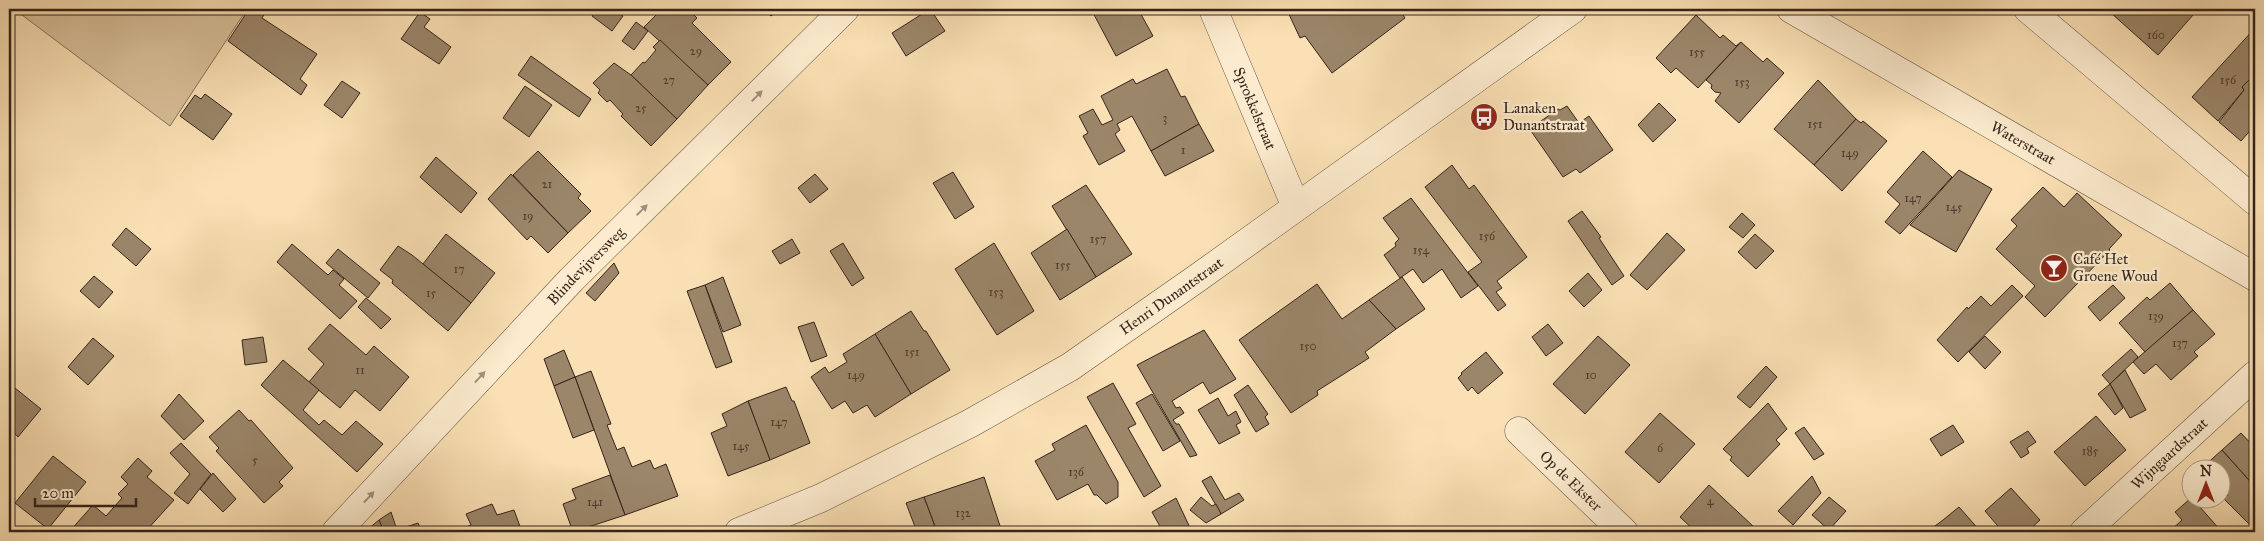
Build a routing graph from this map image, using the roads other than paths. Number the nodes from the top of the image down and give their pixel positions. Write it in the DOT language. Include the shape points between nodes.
graph roads {
  1 [pos="845,9"];
  2 [pos="1213,9"];
  3 [pos="1573,9"];
  4 [pos="1791,9"];
  5 [pos="2028,9"];
  6 [pos="2255,201"];
  7 [pos="1296,207"];
  8 [pos="2255,277"];
  9 [pos="2255,375"];
  10 [pos="1518,431"];
  11 [pos="336,532"];
  12 [pos="740,532"];
  13 [pos="1624,532"];
  14 [pos="2084,532"];
  11 -- 1 [label="street, Blindevijversweg, one-way" via="571,280"];
  2 -- 7 [label="street, Sprokkelstraat"];
  3 -- 7 [label="street, Henri Dunantstraat"];
  4 -- 8 [label="street, Waterstraat"];
  5 -- 6 [label="street"];
  7 -- 12 [label="street, Henri Dunantstraat" via="1070,367 969,424 838,490"];
  9 -- 14 [label="street, Wijngaardstraat"];
  10 -- 13 [label="street, Op de Ekster"];
}
